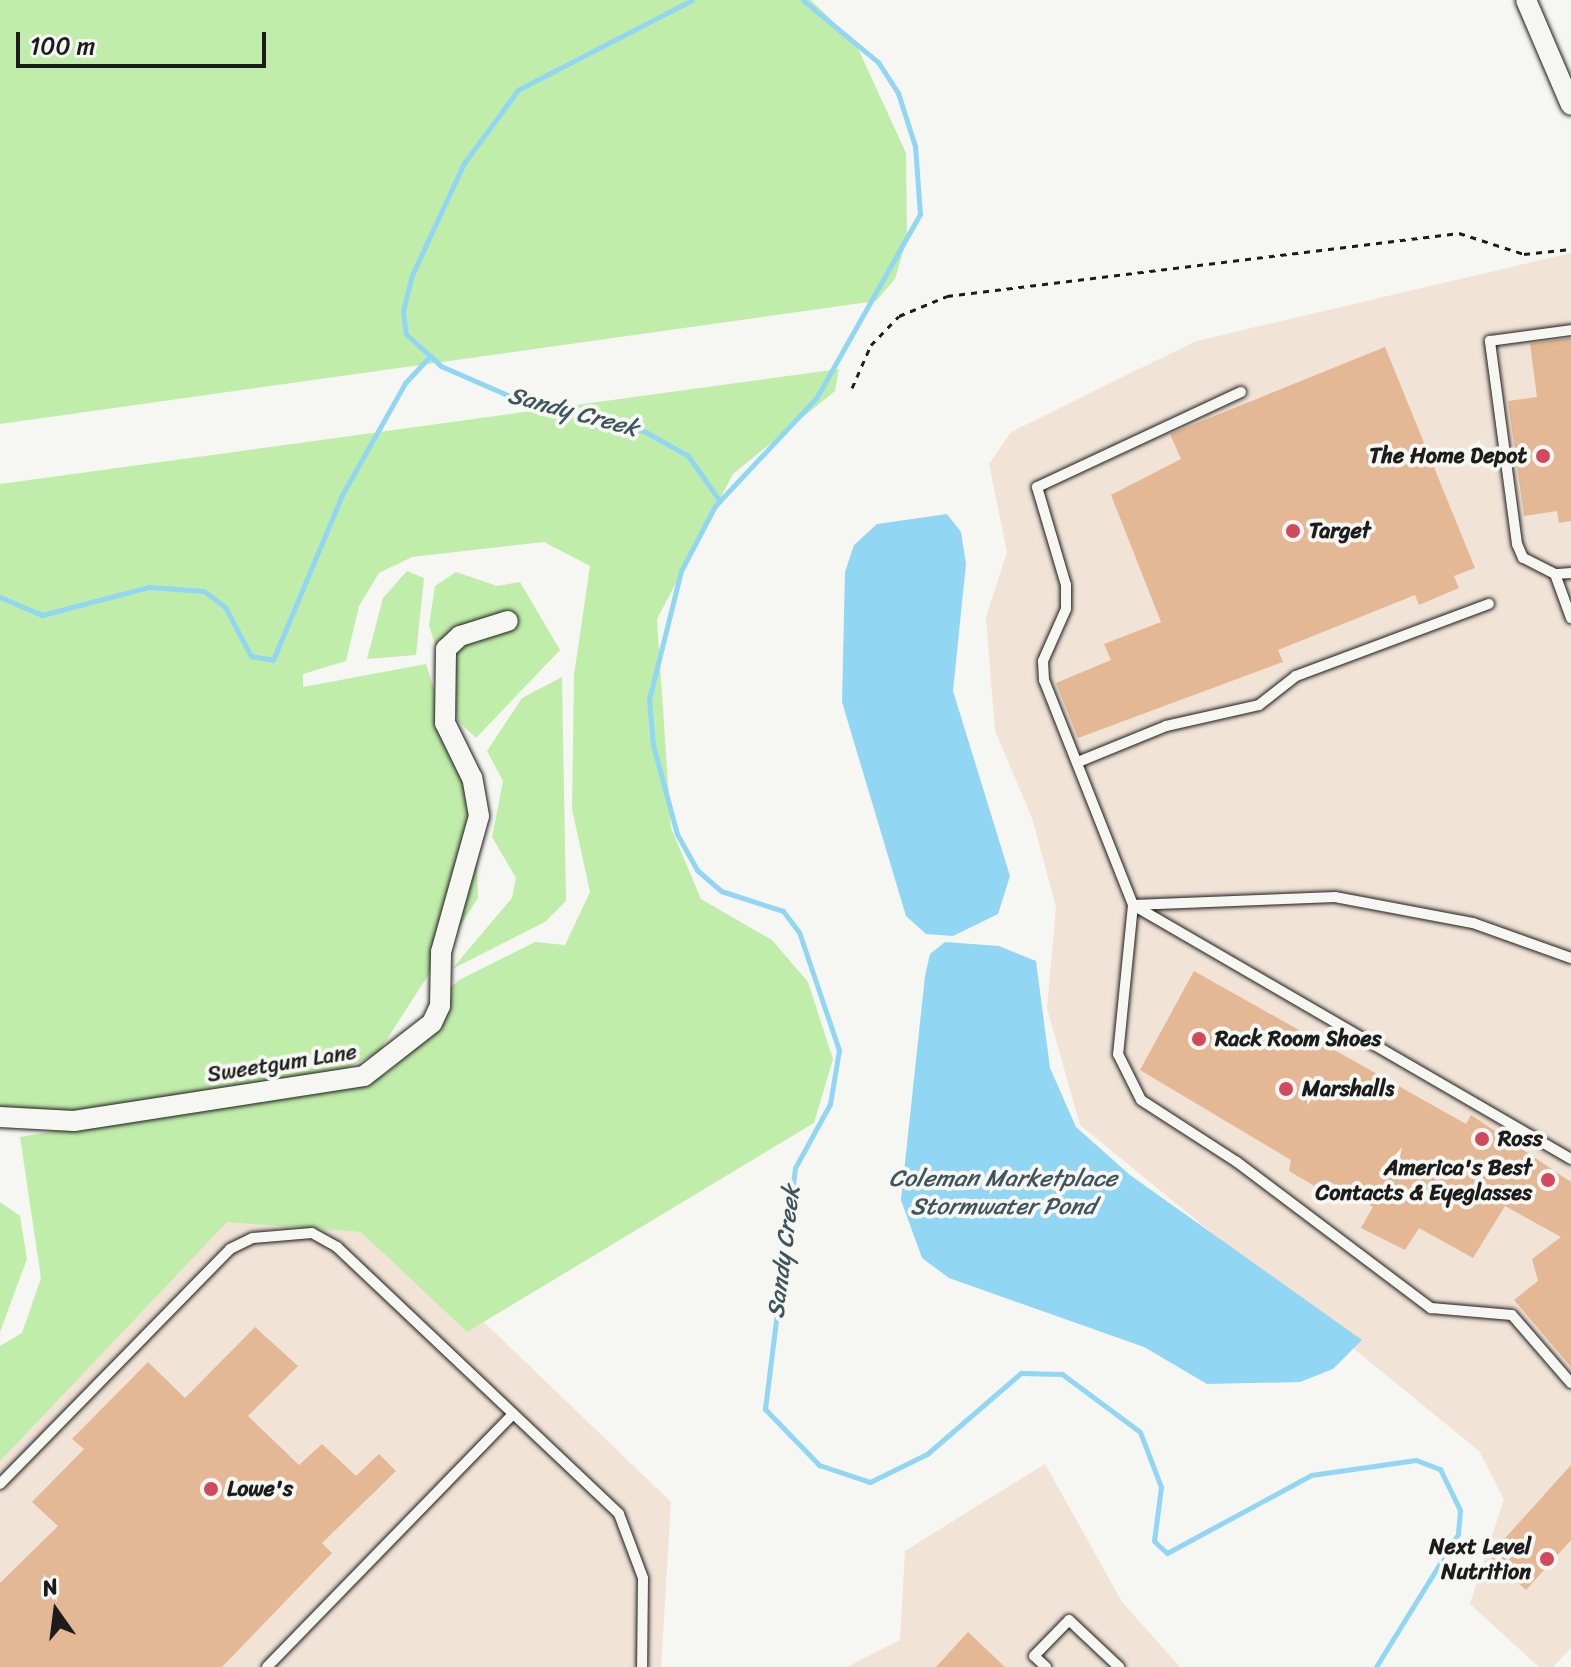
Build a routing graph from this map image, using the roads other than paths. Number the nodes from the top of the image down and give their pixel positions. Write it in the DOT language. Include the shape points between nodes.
graph roads {
  1 [pos="1526,0"];
  2 [pos="1571,105"];
  3 [pos="1571,330"];
  4 [pos="1241,392"];
  5 [pos="1571,573"];
  6 [pos="1555,574"];
  7 [pos="1489,604"];
  8 [pos="1571,618"];
  9 [pos="508,621"];
  10 [pos="1078,762"];
  11 [pos="1133,905"];
  12 [pos="1571,958"];
  13 [pos="0,1117"];
  14 [pos="1571,1159"];
  15 [pos="1571,1383"];
  16 [pos="513,1414"];
  17 [pos="0,1484"];
  18 [pos="267,1667"];
  19 [pos="642,1667"];
  20 [pos="1046,1667"];
  21 [pos="1119,1667"];
  1 -- 2 [label="street"];
  3 -- 6 [label="lane" via="1490,341 1517,544 1523,558"];
  4 -- 10 [label="lane" via="1044,478 1037,487 1066,585 1066,609 1043,661 1044,680"];
  5 -- 6 [label="lane"];
  6 -- 8 [label="lane"];
  7 -- 10 [label="lane" via="1296,676 1259,705 1219,720 1166,726"];
  9 -- 13 [label="street, Sweetgum Lane" via="460,636 446,649 445,723 472,778 479,816 441,952 440,1006 432,1023 364,1076 74,1121"];
  10 -- 11 [label="lane"];
  11 -- 12 [label="lane" via="1335,897 1473,923"];
  11 -- 14 [label="lane"];
  11 -- 15 [label="lane" via="1118,1054 1141,1100 1237,1162 1431,1308 1512,1315"];
  16 -- 17 [label="lane" via="337,1247 312,1233 253,1238 230,1249"];
  16 -- 18 [label="lane"];
  16 -- 19 [label="lane" via="619,1514 643,1578"];
  20 -- 21 [label="lane" via="1034,1656 1069,1620"];
}
